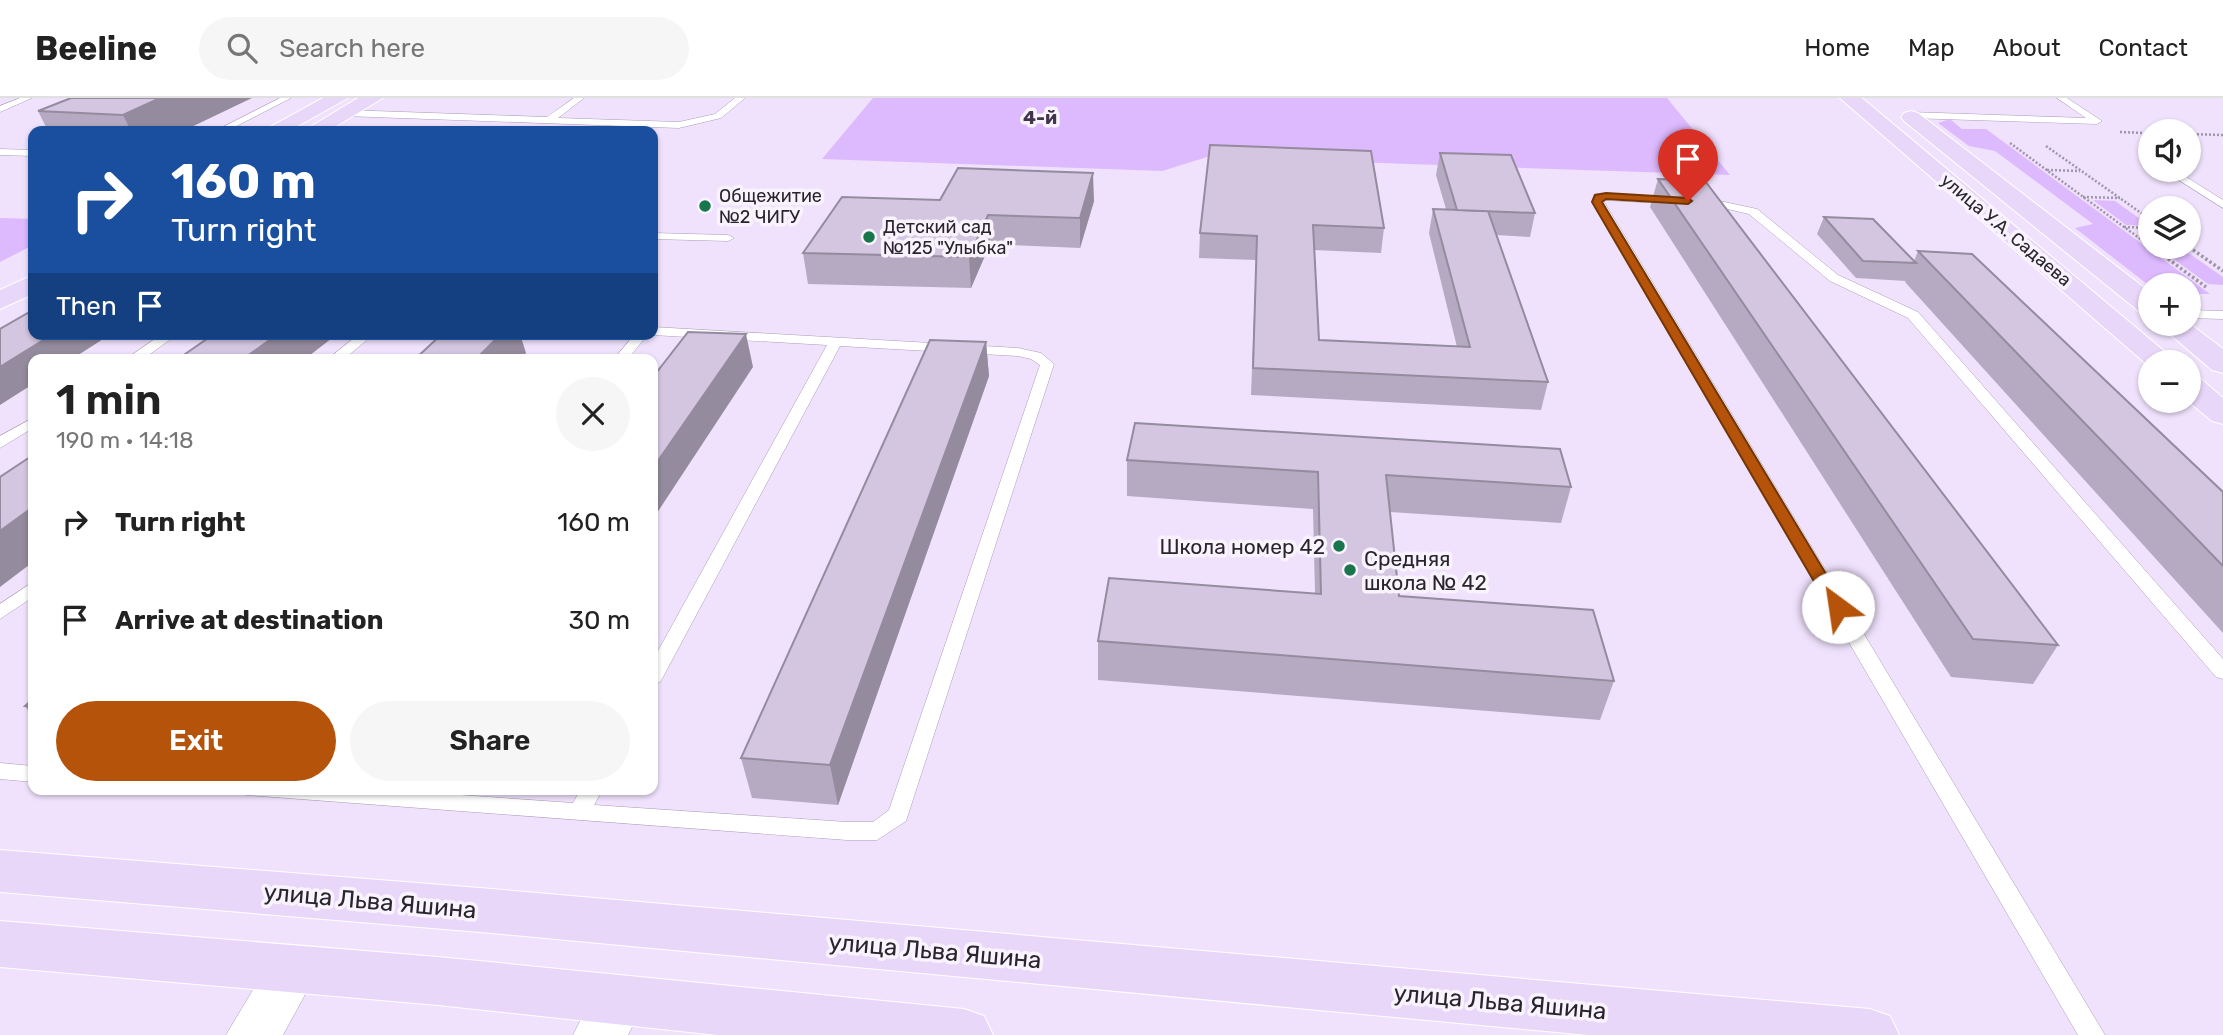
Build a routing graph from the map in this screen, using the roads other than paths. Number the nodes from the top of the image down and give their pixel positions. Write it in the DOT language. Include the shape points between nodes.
graph roads {
  1 [pos="28,98"];
  2 [pos="287,98"];
  3 [pos="373,98"];
  4 [pos="580,98"];
  5 [pos="741,98"];
  6 [pos="1850,98"];
  7 [pos="1888,98"];
  8 [pos="2061,98"];
  9 [pos="341,106"];
  10 [pos="0,109"];
  11 [pos="1909,115"];
  12 [pos="484,118"];
  13 [pos="549,120"];
  14 [pos="230,126"];
  15 [pos="287,126"];
  16 [pos="318,126"];
  17 [pos="472,126"];
  18 [pos="0,152"];
  19 [pos="28,153"];
  20 [pos="2187,182"];
  21 [pos="2223,205"];
  22 [pos="658,236"];
  23 [pos="728,238"];
  24 [pos="28,261"];
  25 [pos="0,275"];
  26 [pos="28,286"];
  27 [pos="2138,297"];
  28 [pos="0,301"];
  29 [pos="2201,314"];
  30 [pos="2223,315"];
  31 [pos="658,331"];
  32 [pos="2187,336"];
  33 [pos="163,340"];
  34 [pos="360,340"];
  35 [pos="637,340"];
  36 [pos="835,341"];
  37 [pos="2148,350"];
  38 [pos="141,354"];
  39 [pos="342,354"];
  40 [pos="625,354"];
  41 [pos="2223,365"];
  42 [pos="2201,395"];
  43 [pos="2223,414"];
  44 [pos="28,425"];
  45 [pos="0,443"];
  46 [pos="28,592"];
  47 [pos="0,613"];
  48 [pos="658,668"];
  49 [pos="2223,672"];
  50 [pos="0,771"];
  51 [pos="28,774"];
  52 [pos="339,795"];
  53 [pos="589,795"];
  54 [pos="579,812"];
  55 [pos="0,871"];
  56 [pos="0,944"];
  57 [pos="293,969"];
  58 [pos="610,1017"];
  59 [pos="253,1035"];
  60 [pos="963,1035"];
  61 [pos="1870,1035"];
  62 [pos="2092,1035"];
  1 -- 10 [label="lane"];
  2 -- 14 [label="lane"];
  3 -- 9 [label="main road"];
  4 -- 13 [label="lane"];
  5 -- 13 [label="lane" via="718,116 691,124"];
  6 -- 37 [label="main road, улица У.А. Садаева"];
  7 -- 11 [label="main road, улица У.А. Садаева"];
  8 -- 11 [label="lane" via="2097,121"];
  9 -- 12 [label="lane"];
  9 -- 15 [label="main road"];
  9 -- 16 [label="main road"];
  11 -- 27 [label="main road, улица У.А. Садаева"];
  12 -- 13 [label="lane"];
  12 -- 17 [label="lane"];
  18 -- 19 [label="lane"];
  20 -- 21 [label="lane"];
  22 -- 23 [label="lane"];
  24 -- 25 [label="main road"];
  26 -- 28 [label="main road"];
  29 -- 30 [label="lane"];
  31 -- 36 [label="lane"];
  32 -- 41 [label="main road"];
  33 -- 38 [label="lane"];
  34 -- 39 [label="lane"];
  35 -- 40 [label="lane"];
  36 -- 48 [label="lane"];
  36 -- 54 [label="lane" via="1018,352 1037,356 1046,364 898,814 877,831 848,831"];
  42 -- 43 [label="main road"];
  44 -- 45 [label="lane"];
  46 -- 47 [label="lane"];
  49 -- 62 [label="lane" via="1913,315 1834,278 1753,211 1715,203 1598,197"];
  50 -- 51 [label="lane"];
  52 -- 54 [label="lane"];
  53 -- 54 [label="lane"];
  55 -- 61 [label="main road, улица Льва Яшина"];
  56 -- 57 [label="main road"];
  57 -- 58 [label="main road"];
  57 -- 59 [label="street"];
  58 -- 60 [label="main road"];
}
